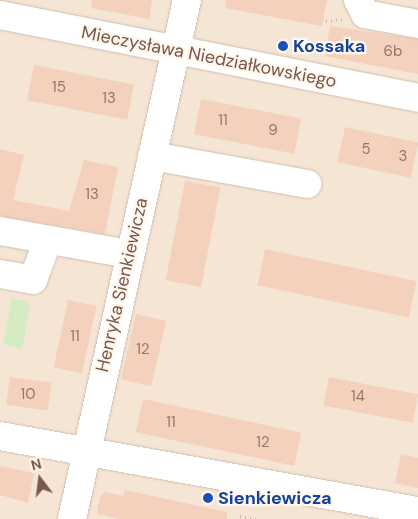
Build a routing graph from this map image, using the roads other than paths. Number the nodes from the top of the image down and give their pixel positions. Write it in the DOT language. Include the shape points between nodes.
graph roads {
  1 [pos="187,0"];
  2 [pos="358,0"];
  3 [pos="392,9"];
  4 [pos="0,15"];
  5 [pos="418,24"];
  6 [pos="176,52"];
  7 [pos="418,98"];
  8 [pos="152,156"];
  9 [pos="308,184"];
  10 [pos="0,231"];
  11 [pos="48,240"];
  12 [pos="129,254"];
  13 [pos="0,274"];
  14 [pos="0,436"];
  15 [pos="84,452"];
  16 [pos="418,511"];
  17 [pos="72,519"];
  1 -- 6 [label="street, Henryka Sienkiewicza"];
  2 -- 3 [label="street" via="365,14"];
  3 -- 5 [label="street"];
  4 -- 6 [label="street, Mieczysława Niedziałkowskiego"];
  6 -- 7 [label="street, Mieczysława Niedziałkowskiego"];
  6 -- 8 [label="street, Henryka Sienkiewicza"];
  8 -- 9 [label="street"];
  8 -- 12 [label="street, Henryka Sienkiewicza"];
  10 -- 11 [label="street"];
  11 -- 12 [label="street"];
  11 -- 13 [label="street" via="33,280"];
  12 -- 15 [label="street, Henryka Sienkiewicza"];
  14 -- 15 [label="street"];
  15 -- 16 [label="street"];
  15 -- 17 [label="street, Henryka Sienkiewicza"];
}
